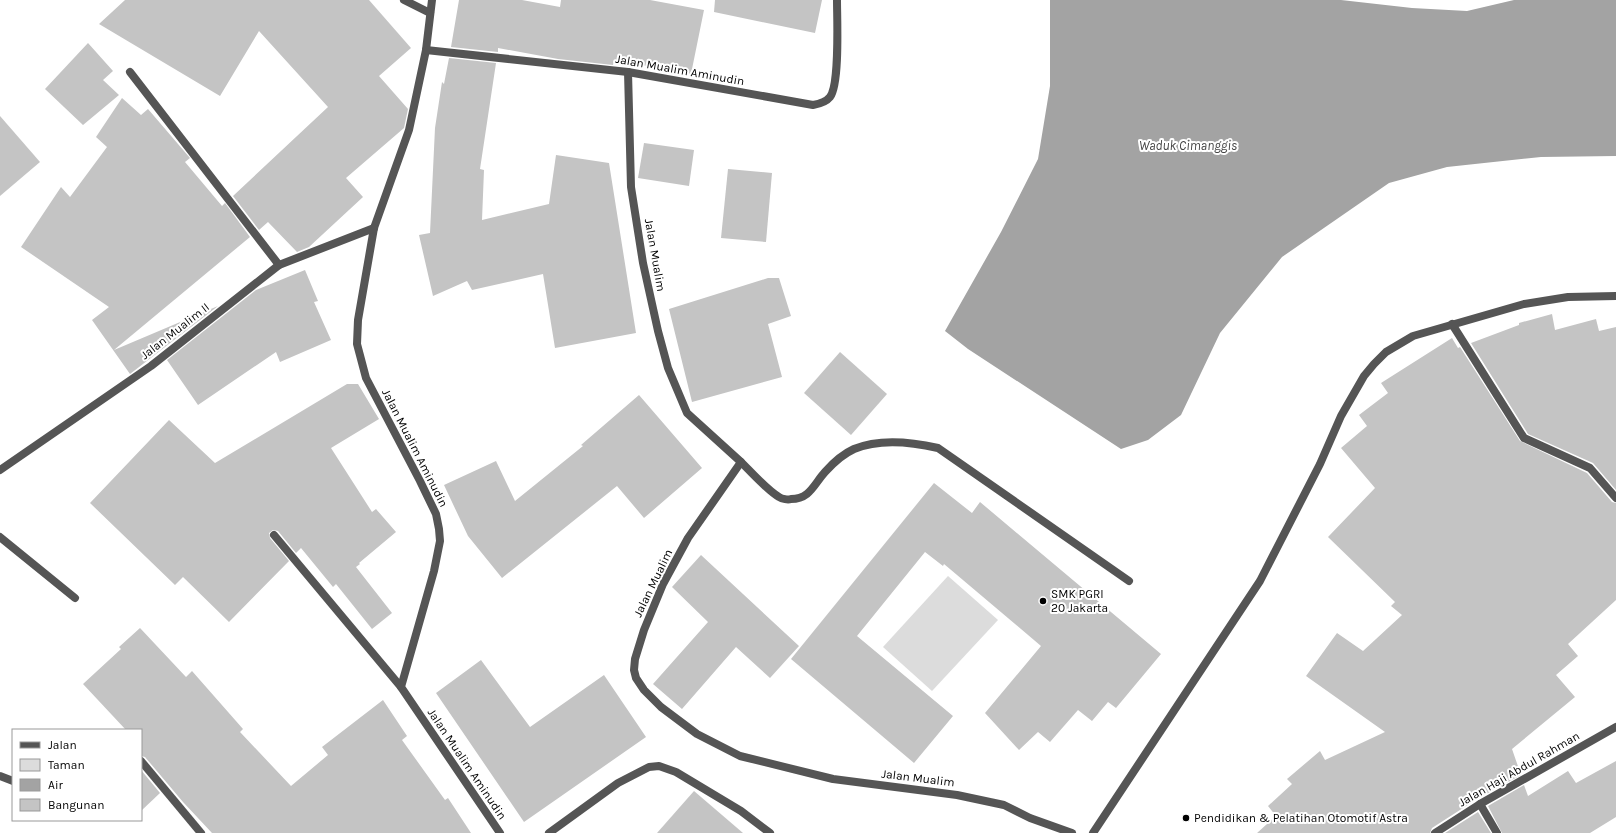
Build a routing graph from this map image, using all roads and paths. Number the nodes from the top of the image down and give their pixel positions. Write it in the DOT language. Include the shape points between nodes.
graph roads {
  1 [pos="404,0"];
  2 [pos="432,0"];
  3 [pos="837,0"];
  4 [pos="430,13"];
  5 [pos="426,50"];
  6 [pos="130,72"];
  7 [pos="628,72"];
  8 [pos="374,228"];
  9 [pos="279,265"];
  10 [pos="1616,296"];
  11 [pos="1452,324"];
  12 [pos="741,462"];
  13 [pos="0,470"];
  14 [pos="1616,498"];
  15 [pos="274,535"];
  16 [pos="0,537"];
  17 [pos="1129,581"];
  18 [pos="75,598"];
  19 [pos="401,687"];
  20 [pos="1616,727"];
  21 [pos="142,762"];
  22 [pos="0,776"];
  23 [pos="12,781"];
  24 [pos="1480,804"];
  25 [pos="201,833"];
  26 [pos="500,833"];
  27 [pos="549,833"];
  28 [pos="770,833"];
  29 [pos="1072,833"];
  30 [pos="1093,833"];
  31 [pos="1435,833"];
  32 [pos="1497,833"];
  1 -- 4 [label="street"];
  2 -- 4 [label="street, Jalan Mualim Aminudin"];
  3 -- 7 [label="street, Jalan Mualim Aminudin" via="836,78 830,97 818,104 787,101"];
  4 -- 5 [label="street, Jalan Mualim Aminudin"];
  5 -- 7 [label="street, Jalan Mualim Aminudin"];
  5 -- 8 [label="street, Jalan Mualim Aminudin" via="409,130"];
  6 -- 9 [label="street"];
  7 -- 12 [label="street, Jalan Mualim" via="631,187 651,300 668,368 687,413"];
  8 -- 9 [label="street, Jalan Mualim II"];
  8 -- 19 [label="street, Jalan Mualim Aminudin" via="358,320 358,351 366,378 436,514 440,541"];
  9 -- 13 [label="street, Jalan Mualim II" via="151,366"];
  10 -- 11 [label="street" via="1568,297 1524,304"];
  11 -- 14 [label="street" via="1524,438 1590,468"];
  11 -- 30 [label="street" via="1399,343 1386,352 1364,376 1341,416 1320,464 1260,581"];
  12 -- 17 [label="street" via="780,498 798,499 809,494 824,472 854,449 896,442 938,448"];
  12 -- 29 [label="street, Jalan Mualim" via="688,538 663,584 634,659 636,678 644,690 661,707 697,734 740,756 833,779 957,795 1004,805 1030,818"];
  15 -- 19 [label="street"];
  16 -- 18 [label="street"];
  19 -- 26 [label="street, Jalan Mualim Aminudin"];
  20 -- 24 [label="street, Jalan Haji Abdul Rahman"];
  21 -- 25 [label="street"];
  22 -- 23 [label="street"];
  24 -- 31 [label="street, Jalan Haji Abdul Rahman"];
  24 -- 32 [label="street"];
  27 -- 28 [label="street" via="618,782 649,767 659,766 676,772 740,811"];
}
